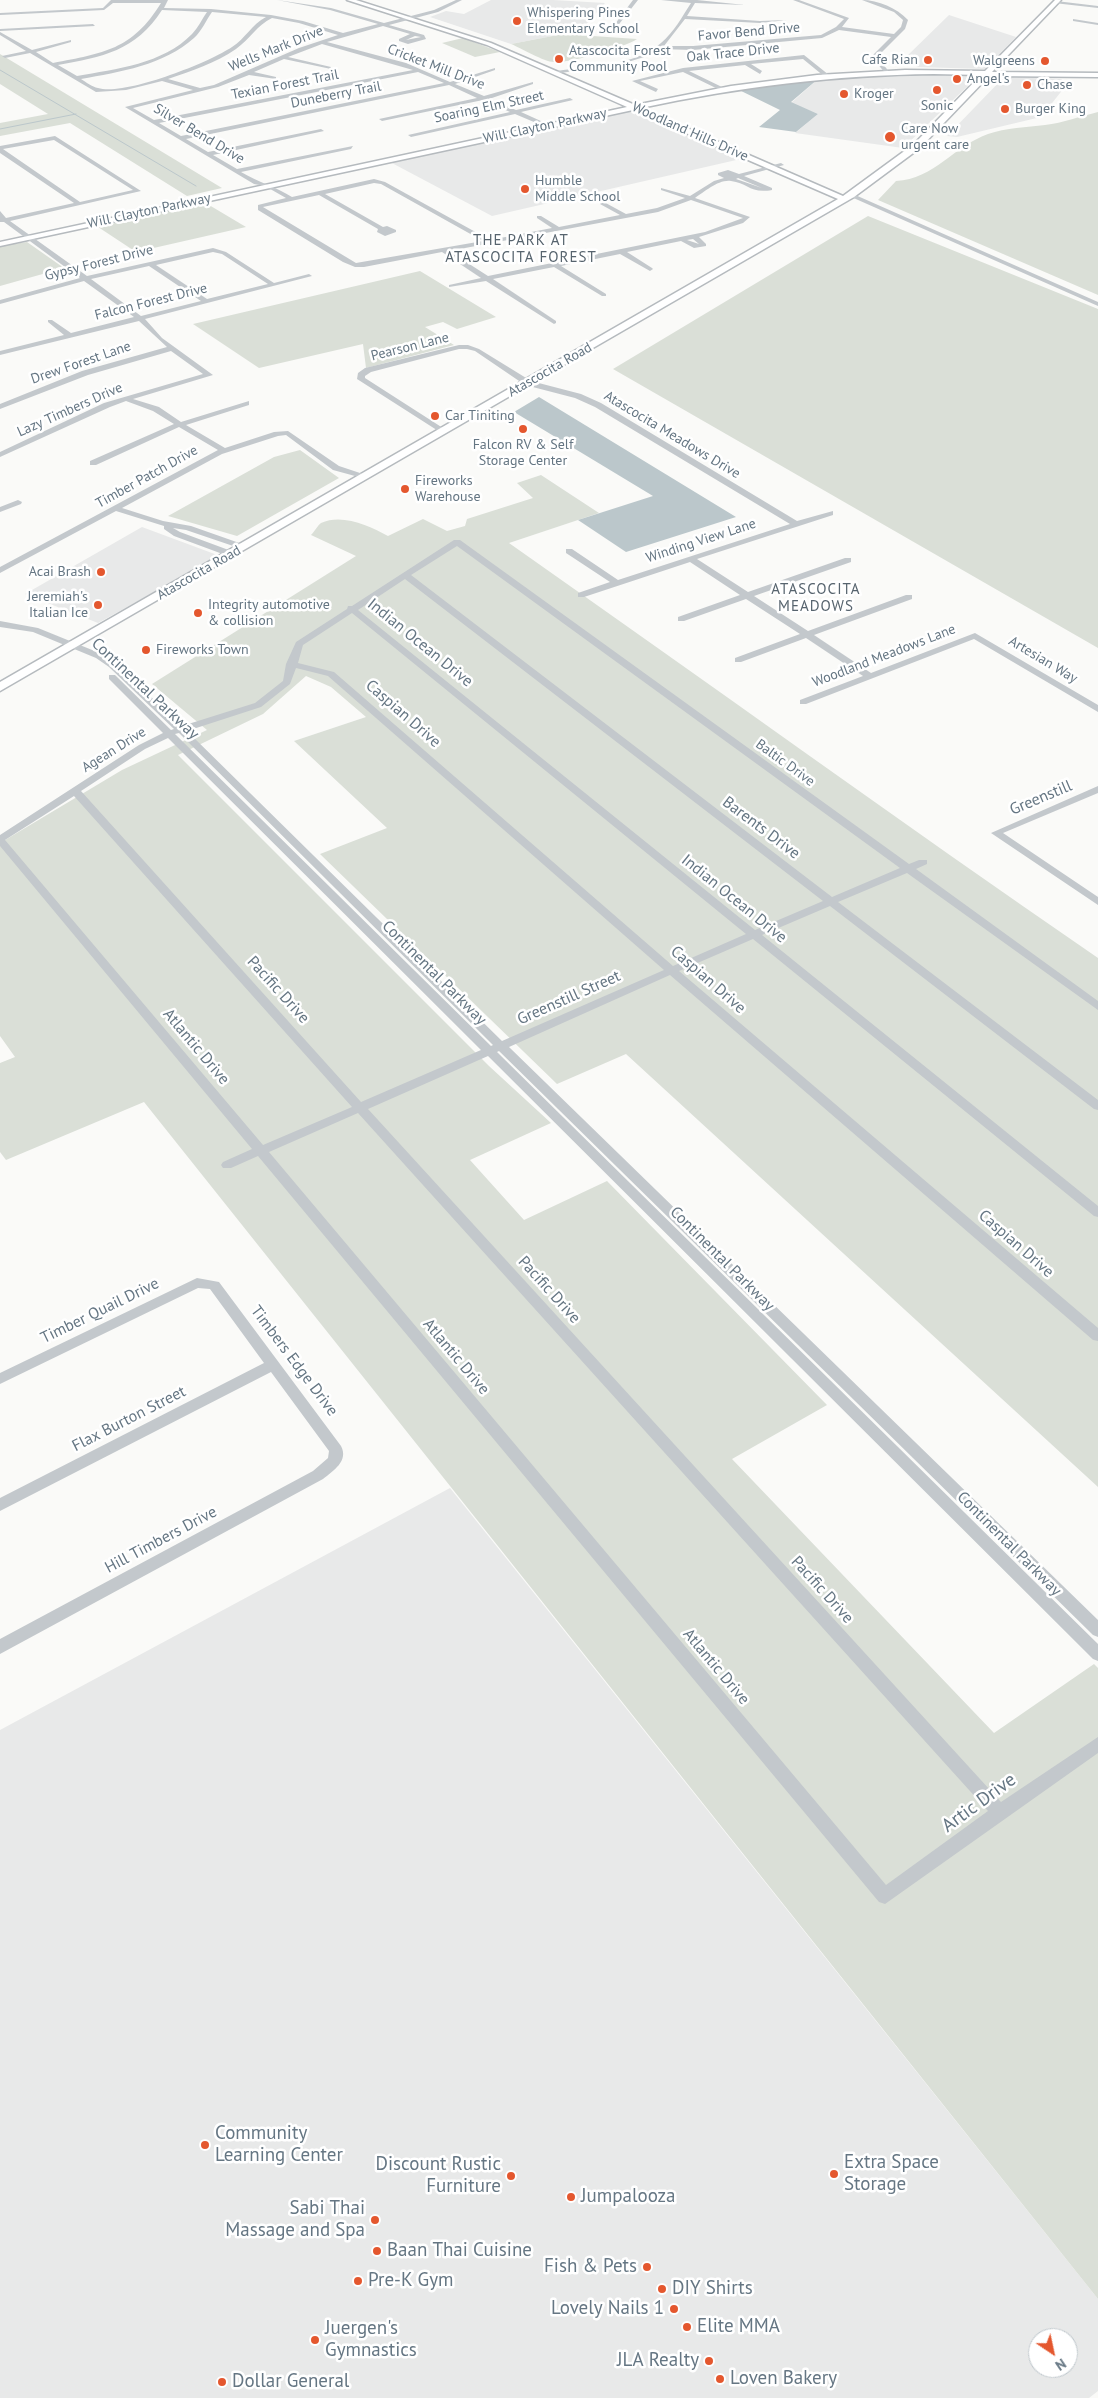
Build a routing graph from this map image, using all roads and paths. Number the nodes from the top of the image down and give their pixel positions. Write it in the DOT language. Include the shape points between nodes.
graph roads {
  1 [pos="279,0"];
  2 [pos="354,0"];
  3 [pos="366,0"];
  4 [pos="460,0"];
  5 [pos="636,0"];
  6 [pos="663,0"];
  7 [pos="796,0"];
  8 [pos="864,0"];
  9 [pos="113,1"];
  10 [pos="165,1"];
  11 [pos="695,1"];
  12 [pos="1057,1"];
  13 [pos="743,5"];
  14 [pos="1098,7"];
  15 [pos="161,9"];
  16 [pos="211,10"];
  17 [pos="0,14"];
  18 [pos="271,16"];
  19 [pos="418,16"];
  20 [pos="683,17"];
  21 [pos="410,18"];
  22 [pos="785,20"];
  23 [pos="1075,20"];
  24 [pos="1098,24"];
  25 [pos="93,25"];
  26 [pos="383,25"];
  27 [pos="614,28"];
  28 [pos="838,28"];
  29 [pos="0,31"];
  30 [pos="415,34"];
  31 [pos="343,35"];
  32 [pos="732,36"];
  33 [pos="894,36"];
  34 [pos="69,41"];
  35 [pos="320,42"];
  36 [pos="742,44"];
  37 [pos="659,47"];
  38 [pos="31,51"];
  39 [pos="5,56"];
  40 [pos="283,57"];
  41 [pos="745,62"];
  42 [pos="54,64"];
  43 [pos="330,68"];
  44 [pos="493,69"];
  45 [pos="420,70"];
  46 [pos="682,70"];
  47 [pos="568,71"];
  48 [pos="885,71"];
  49 [pos="760,72"];
  50 [pos="988,72"];
  51 [pos="249,73"];
  52 [pos="557,73"];
  53 [pos="825,74"];
  54 [pos="1098,74"];
  55 [pos="77,78"];
  56 [pos="274,78"];
  57 [pos="163,79"];
  58 [pos="531,83"];
  59 [pos="451,84"];
  60 [pos="719,88"];
  61 [pos="200,90"];
  62 [pos="656,90"];
  63 [pos="484,98"];
  64 [pos="570,100"];
  65 [pos="636,105"];
  66 [pos="128,107"];
  67 [pos="518,112"];
  68 [pos="382,119"];
  69 [pos="154,122"];
  70 [pos="541,123"];
  71 [pos="321,131"];
  72 [pos="412,135"];
  73 [pos="716,136"];
  74 [pos="181,138"];
  75 [pos="704,138"];
  76 [pos="449,144"];
  77 [pos="350,147"];
  78 [pos="0,149"];
  79 [pos="208,154"];
  80 [pos="354,165"];
  81 [pos="778,167"];
  82 [pos="237,171"];
  83 [pos="742,176"];
  84 [pos="730,179"];
  85 [pos="256,185"];
  86 [pos="267,185"];
  87 [pos="663,189"];
  88 [pos="318,192"];
  89 [pos="847,197"];
  90 [pos="290,198"];
  91 [pos="689,199"];
  92 [pos="278,200"];
  93 [pos="602,203"];
  94 [pos="79,204"];
  95 [pos="0,213"];
  96 [pos="624,215"];
  97 [pos="539,216"];
  98 [pos="3,221"];
  99 [pos="557,228"];
  100 [pos="382,229"];
  101 [pos="25,236"];
  102 [pos="694,236"];
  103 [pos="0,238"];
  104 [pos="681,239"];
  105 [pos="488,241"];
  106 [pos="0,244"];
  107 [pos="443,250"];
  108 [pos="620,251"];
  109 [pos="149,263"];
  110 [pos="554,264"];
  111 [pos="650,270"];
  112 [pos="308,276"];
  113 [pos="484,278"];
  114 [pos="84,279"];
  115 [pos="273,285"];
  116 [pos="451,286"];
  117 [pos="604,294"];
  118 [pos="205,301"];
  119 [pos="0,302"];
  120 [pos="1098,304"];
  121 [pos="138,317"];
  122 [pos="50,321"];
  123 [pos="554,322"];
  124 [pos="70,336"];
  125 [pos="173,348"];
  126 [pos="0,353"];
  127 [pos="528,383"];
  128 [pos="126,398"];
  129 [pos="246,403"];
  130 [pos="0,407"];
  131 [pos="181,424"];
  132 [pos="443,432"];
  133 [pos="224,450"];
  134 [pos="0,456"];
  135 [pos="93,463"];
  136 [pos="363,477"];
  137 [pos="18,502"];
  138 [pos="118,508"];
  139 [pos="0,510"];
  140 [pos="830,514"];
  141 [pos="161,523"];
  142 [pos="796,524"];
  143 [pos="457,542"];
  144 [pos="242,548"];
  145 [pos="569,551"];
  146 [pos="231,554"];
  147 [pos="690,559"];
  148 [pos="848,560"];
  149 [pos="0,570"];
  150 [pos="405,575"];
  151 [pos="617,583"];
  152 [pos="581,595"];
  153 [pos="747,596"];
  154 [pos="909,597"];
  155 [pos="351,608"];
  156 [pos="681,619"];
  157 [pos="0,624"];
  158 [pos="807,634"];
  159 [pos="975,636"];
  160 [pos="74,645"];
  161 [pos="738,660"];
  162 [pos="291,664"];
  163 [pos="870,676"];
  164 [pos="0,687"];
  165 [pos="803,702"];
  166 [pos="1098,709"];
  167 [pos="176,731"];
  168 [pos="1098,789"];
  169 [pos="75,791"];
  170 [pos="1087,794"];
  171 [pos="1098,801"];
  172 [pos="0,839"];
  173 [pos="923,862"];
  174 [pos="908,868"];
  175 [pos="831,900"];
  176 [pos="1098,902"];
  177 [pos="753,934"];
  178 [pos="672,971"];
  179 [pos="1098,1006"];
  180 [pos="495,1049"];
  181 [pos="358,1106"];
  182 [pos="1098,1106"];
  183 [pos="260,1151"];
  184 [pos="227,1165"];
  185 [pos="1098,1213"];
  186 [pos="216,1287"];
  187 [pos="1098,1336"];
  188 [pos="274,1364"];
  189 [pos="0,1379"];
  190 [pos="335,1460"];
  191 [pos="0,1506"];
  192 [pos="1098,1630"];
  193 [pos="0,1647"];
  194 [pos="1098,1654"];
  195 [pos="1098,1744"];
  196 [pos="1000,1812"];
  197 [pos="885,1896"];
  1 -- 26 [label="street" via="328,8"];
  2 -- 21 [label="main road, Woodland Hills Drive"];
  3 -- 19 [label="main road, Woodland Hills Drive"];
  4 -- 19 [label="street, Wells Mark Drive"];
  5 -- 27 [label="street"];
  6 -- 11 [label="street"];
  7 -- 28 [label="street" via="846,18"];
  8 -- 33 [label="street" via="905,17 906,25"];
  9 -- 10 [label="street"];
  9 -- 17 [label="street" via="104,9"];
  10 -- 15 [label="street"];
  11 -- 13 [label="street"];
  11 -- 20 [label="street"];
  12 -- 14 [label="street"];
  12 -- 50 [label="main road, Atascocita Road"];
  15 -- 16 [label="street"];
  15 -- 42 [label="street" via="142,33 126,44 90,57"];
  16 -- 18 [label="street"];
  16 -- 55 [label="street" via="193,36 171,51 134,65"];
  18 -- 31 [label="street"];
  18 -- 57 [label="street" via="257,23 243,40 222,56"];
  19 -- 21 [label="street, Wells Mark Drive"];
  19 -- 47 [label="main road, Woodland Hills Drive" via="487,38"];
  20 -- 22 [label="street" via="765,22"];
  20 -- 37 [label="street"];
  21 -- 26 [label="street, Wells Mark Drive"];
  21 -- 52 [label="main road, Woodland Hills Drive" via="472,37"];
  23 -- 24 [label="street"];
  25 -- 29 [label="street"];
  26 -- 30 [label="street"];
  26 -- 31 [label="street, Wells Mark Drive"];
  28 -- 33 [label="street"];
  28 -- 36 [label="street, Favor Bend Drive" via="822,36"];
  29 -- 38 [label="street"];
  31 -- 35 [label="street, Wells Mark Drive"];
  32 -- 36 [label="street"];
  33 -- 48 [label="street" via="876,54"];
  34 -- 38 [label="street"];
  35 -- 40 [label="street, Wells Mark Drive"];
  35 -- 45 [label="street, Cricket Mill Drive"];
  36 -- 37 [label="street, Favor Bend Drive"];
  37 -- 47 [label="street" via="629,59"];
  38 -- 39 [label="street"];
  38 -- 42 [label="street"];
  40 -- 43 [label="street"];
  40 -- 51 [label="street, Wells Mark Drive"];
  41 -- 46 [label="street, Oak Trace Drive"];
  41 -- 49 [label="street"];
  41 -- 53 [label="street, Oak Trace Drive" via="804,57"];
  42 -- 55 [label="street"];
  44 -- 44 [label="street, Duneberry Trail" via="485,64 500,67"];
  44 -- 59 [label="street, Duneberry Trail"];
  45 -- 59 [label="street, Cricket Mill Drive"];
  45 -- 69 [label="street, Texian Forest Trail"];
  46 -- 60 [label="street"];
  46 -- 62 [label="street, Oak Trace Drive" via="635,81"];
  47 -- 52 [label="street"];
  47 -- 65 [label="main road, Woodland Hills Drive"];
  48 -- 50 [label="main road, Will Clayton Parkway"];
  48 -- 53 [label="main road, Will Clayton Parkway"];
  50 -- 54 [label="main road, Will Clayton Parkway"];
  50 -- 89 [label="main road, Atascocita Road" via="917,146"];
  51 -- 56 [label="street"];
  51 -- 61 [label="street, Wells Mark Drive"];
  52 -- 65 [label="main road, Woodland Hills Drive"];
  53 -- 60 [label="main road, Will Clayton Parkway"];
  55 -- 57 [label="street" via="103,91"];
  57 -- 61 [label="street"];
  58 -- 63 [label="street"];
  59 -- 63 [label="street, Cricket Mill Drive"];
  59 -- 74 [label="street, Duneberry Trail"];
  60 -- 65 [label="main road, Will Clayton Parkway"];
  61 -- 66 [label="street, Wells Mark Drive"];
  63 -- 67 [label="street, Cricket Mill Drive"];
  63 -- 68 [label="street"];
  64 -- 67 [label="street, Soaring Elm Street"];
  65 -- 70 [label="main road, Will Clayton Parkway"];
  65 -- 73 [label="main road, Woodland Hills Drive"];
  65 -- 75 [label="main road, Woodland Hills Drive"];
  65 -- 76 [label="main road, Will Clayton Parkway"];
  66 -- 69 [label="street, Silver Bend Drive"];
  67 -- 70 [label="street, Cricket Mill Drive"];
  67 -- 72 [label="street, Soaring Elm Street"];
  69 -- 74 [label="street, Silver Bend Drive"];
  70 -- 76 [label="main road, Will Clayton Parkway"];
  71 -- 79 [label="street"];
  73 -- 75 [label="main road"];
  73 -- 81 [label="main road, Woodland Hills Drive"];
  74 -- 79 [label="street, Silver Bend Drive"];
  75 -- 81 [label="main road, Woodland Hills Drive"];
  76 -- 80 [label="main road, Will Clayton Parkway"];
  77 -- 82 [label="street"];
  78 -- 94 [label="street"];
  78 -- 94 [label="street" via="55,138 138,191"];
  79 -- 82 [label="street, Silver Bend Drive"];
  80 -- 85 [label="main road, Will Clayton Parkway"];
  80 -- 86 [label="main road, Will Clayton Parkway"];
  81 -- 83 [label="street"];
  81 -- 89 [label="main road, Woodland Hills Drive"];
  82 -- 85 [label="street, Silver Bend Drive"];
  83 -- 84 [label="street"];
  83 -- 84 [label="street" via="728,172 720,174"];
  83 -- 84 [label="street" via="770,189 758,190"];
  84 -- 91 [label="street"];
  85 -- 86 [label="main road, Will Clayton Parkway"];
  85 -- 92 [label="street, Silver Bend Drive"];
  85 -- 101 [label="main road, Will Clayton Parkway"];
  86 -- 90 [label="street"];
  87 -- 91 [label="street"];
  88 -- 90 [label="street"];
  88 -- 100 [label="street"];
  88 -- 105 [label="street" via="356,183 383,183"];
  89 -- 120 [label="street, Woodland Hills Drive"];
  89 -- 127 [label="main road, Atascocita Road"];
  90 -- 92 [label="street"];
  91 -- 96 [label="street" via="658,210"];
  91 -- 102 [label="street" via="747,217 741,222"];
  92 -- 107 [label="street" via="260,208 355,265"];
  93 -- 96 [label="street"];
  94 -- 98 [label="street"];
  95 -- 98 [label="street"];
  96 -- 99 [label="street"];
  97 -- 99 [label="street"];
  98 -- 101 [label="street"];
  99 -- 105 [label="street"];
  101 -- 103 [label="main road, Will Clayton Parkway"];
  101 -- 106 [label="main road, Will Clayton Parkway"];
  101 -- 114 [label="street"];
  102 -- 104 [label="street"];
  102 -- 104 [label="street" via="704,245 694,246"];
  104 -- 108 [label="street"];
  105 -- 107 [label="street"];
  107 -- 113 [label="street"];
  108 -- 110 [label="street"];
  108 -- 111 [label="street"];
  109 -- 114 [label="street, Gypsy Forest Drive"];
  109 -- 115 [label="street, Gypsy Forest Drive" via="213,250 224,253"];
  109 -- 118 [label="street"];
  110 -- 113 [label="street"];
  110 -- 117 [label="street"];
  112 -- 115 [label="street, Falcon Forest Drive"];
  113 -- 116 [label="street"];
  113 -- 123 [label="street"];
  114 -- 119 [label="street, Gypsy Forest Drive"];
  114 -- 121 [label="street"];
  115 -- 118 [label="street, Falcon Forest Drive"];
  118 -- 121 [label="street, Falcon Forest Drive"];
  121 -- 124 [label="street, Falcon Forest Drive"];
  121 -- 125 [label="street"];
  122 -- 124 [label="street"];
  124 -- 126 [label="street, Falcon Forest Drive"];
  125 -- 128 [label="street, Lazy Timbers Drive" via="209,375"];
  125 -- 130 [label="street, Drew Forest Lane" via="85,373"];
  127 -- 132 [label="main road, Atascocita Road"];
  127 -- 132 [label="street, Pearson Lane" via="478,350 468,347 368,370 361,375 361,379"];
  127 -- 142 [label="street, Atascocita Meadows Drive" via="578,396 598,405"];
  128 -- 131 [label="street" via="156,409"];
  128 -- 134 [label="street, Lazy Timbers Drive"];
  129 -- 131 [label="street"];
  131 -- 133 [label="street"];
  131 -- 135 [label="street" via="142,438"];
  132 -- 136 [label="main road, Atascocita Road"];
  133 -- 136 [label="street, Timber Patch Drive" via="288,433 336,468"];
  133 -- 138 [label="street, Timber Patch Drive"];
  136 -- 144 [label="main road, Atascocita Road"];
  137 -- 139 [label="street"];
  138 -- 141 [label="street"];
  138 -- 149 [label="street, Timber Patch Drive"];
  140 -- 142 [label="street, Winding View Lane"];
  141 -- 144 [label="street" via="188,528"];
  141 -- 146 [label="street" via="177,534"];
  142 -- 147 [label="street, Winding View Lane"];
  143 -- 150 [label="street, Agean Drive"];
  143 -- 174 [label="street, Baltic Drive"];
  144 -- 146 [label="main road, Atascocita Road"];
  145 -- 151 [label="street"];
  146 -- 160 [label="main road, Atascocita Road"];
  147 -- 151 [label="street, Winding View Lane"];
  147 -- 153 [label="street"];
  148 -- 153 [label="street"];
  150 -- 155 [label="street, Agean Drive"];
  150 -- 175 [label="street, Barents Drive"];
  151 -- 152 [label="street, Winding View Lane"];
  153 -- 156 [label="street"];
  153 -- 158 [label="street"];
  154 -- 158 [label="street"];
  155 -- 162 [label="street, Agean Drive" via="298,644"];
  155 -- 177 [label="street, Indian Ocean Drive"];
  157 -- 160 [label="street, Continental Parkway" via="35,630"];
  158 -- 161 [label="street"];
  158 -- 163 [label="street"];
  159 -- 163 [label="street, Woodland Meadows Lane"];
  159 -- 166 [label="street, Artesian Way"];
  160 -- 164 [label="main road, Atascocita Road"];
  160 -- 167 [label="street, Continental Parkway" via="98,659"];
  162 -- 167 [label="street, Agean Drive" via="287,682 258,705"];
  162 -- 178 [label="street, Caspian Drive" via="331,674"];
  163 -- 165 [label="street, Woodland Meadows Lane"];
  167 -- 169 [label="street, Agean Drive" via="142,747"];
  167 -- 180 [label="street, Continental Parkway"];
  168 -- 170 [label="street, Greenstill"];
  169 -- 172 [label="street, Agean Drive"];
  169 -- 181 [label="street, Pacific Drive"];
  170 -- 171 [label="street"];
  170 -- 176 [label="street, Greenstill" via="996,833"];
  172 -- 183 [label="street, Atlantic Drive"];
  173 -- 174 [label="street, Greenstill Street"];
  174 -- 175 [label="street, Greenstill Street"];
  174 -- 179 [label="street, Baltic Drive"];
  175 -- 177 [label="street, Greenstill Street"];
  175 -- 182 [label="street, Barents Drive"];
  177 -- 178 [label="street, Greenstill Street"];
  177 -- 185 [label="street, Indian Ocean Drive"];
  178 -- 180 [label="street, Greenstill Street"];
  178 -- 187 [label="street, Caspian Drive"];
  180 -- 181 [label="street, Greenstill Street"];
  180 -- 192 [label="street, Continental Parkway"];
  180 -- 194 [label="street, Continental Parkway"];
  181 -- 183 [label="street, Greenstill Street"];
  181 -- 196 [label="street, Pacific Drive"];
  183 -- 184 [label="street, Greenstill Street"];
  183 -- 197 [label="street, Atlantic Drive"];
  186 -- 188 [label="street, Timbers Edge Drive"];
  186 -- 189 [label="street, Timber Quail Drive" via="197,1282"];
  188 -- 190 [label="street, Timbers Edge Drive" via="330,1440 336,1450"];
  188 -- 191 [label="street, Flax Burton Street"];
  190 -- 193 [label="street, Hill Timbers Drive" via="318,1475"];
  195 -- 196 [label="street, Artic Drive"];
  196 -- 197 [label="street, Artic Drive"];
}
